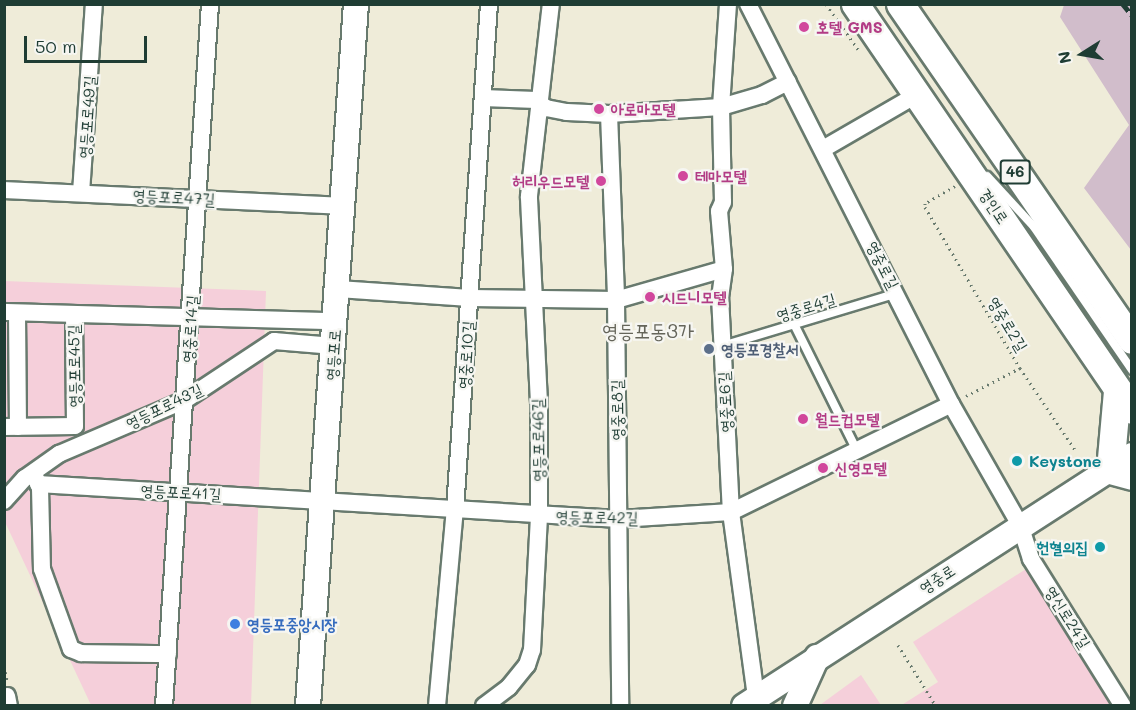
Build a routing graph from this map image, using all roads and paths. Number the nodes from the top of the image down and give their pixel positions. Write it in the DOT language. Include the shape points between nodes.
graph roads {
  1 [pos="94,4"];
  2 [pos="210,4"];
  3 [pos="356,4"];
  4 [pos="489,4"];
  5 [pos="551,4"];
  6 [pos="728,4"];
  7 [pos="748,4"];
  8 [pos="855,4"];
  9 [pos="900,4"];
  10 [pos="788,82"];
  11 [pos="918,94"];
  12 [pos="483,98"];
  13 [pos="540,103"];
  14 [pos="721,107"];
  15 [pos="609,114"];
  16 [pos="823,149"];
  17 [pos="4,190"];
  18 [pos="81,193"];
  19 [pos="199,198"];
  20 [pos="343,206"];
  21 [pos="925,207"];
  22 [pos="724,269"];
  23 [pos="338,289"];
  24 [pos="897,293"];
  25 [pos="470,298"];
  26 [pos="532,299"];
  27 [pos="616,300"];
  28 [pos="11,312"];
  29 [pos="74,314"];
  30 [pos="191,317"];
  31 [pos="335,321"];
  32 [pos="795,326"];
  33 [pos="1131,340"];
  34 [pos="334,346"];
  35 [pos="722,346"];
  36 [pos="1020,368"];
  37 [pos="1127,390"];
  38 [pos="185,400"];
  39 [pos="951,404"];
  40 [pos="11,427"];
  41 [pos="1075,450"];
  42 [pos="857,451"];
  43 [pos="1124,467"];
  44 [pos="36,478"];
  45 [pos="178,492"];
  46 [pos="4,501"];
  47 [pos="323,501"];
  48 [pos="455,510"];
  49 [pos="731,512"];
  50 [pos="539,516"];
  51 [pos="619,519"];
  52 [pos="1020,525"];
  53 [pos="898,645"];
  54 [pos="168,654"];
  55 [pos="817,657"];
  56 [pos="750,702"];
  57 [pos="164,705"];
  58 [pos="308,705"];
  59 [pos="437,705"];
  60 [pos="484,705"];
  61 [pos="620,705"];
  62 [pos="795,705"];
  63 [pos="936,705"];
  64 [pos="1123,705"];
  1 -- 18 [label="street, 영등포로49길"];
  2 -- 19 [label="street, 영중로14길"];
  3 -- 20 [label="main road, 영등포로"];
  4 -- 12 [label="street, 영중로10길"];
  5 -- 13 [label="street, 영등포로46길"];
  6 -- 14 [label="street, 영중로6길"];
  7 -- 10 [label="street, 영중로길"];
  8 -- 11 [label="main road, 경인로 / 46"];
  9 -- 33 [label="main road, 46"];
  10 -- 14 [label="street" via="762,95"];
  10 -- 16 [label="street, 영중로길"];
  11 -- 16 [label="street"];
  11 -- 37 [label="main road, 경인로 / 46"];
  12 -- 13 [label="street"];
  12 -- 25 [label="street, 영중로10길"];
  13 -- 15 [label="street" via="567,112"];
  13 -- 26 [label="street, 영등포로46길" via="529,196"];
  14 -- 15 [label="street"];
  14 -- 22 [label="street, 영중로6길" via="723,202 719,211"];
  15 -- 27 [label="street, 영중로8길"];
  16 -- 24 [label="street, 영중로길"];
  17 -- 18 [label="street, 영등포로47길"];
  18 -- 19 [label="street, 영등포로47길"];
  19 -- 20 [label="street, 영등포로47길"];
  19 -- 30 [label="street, 영중로14길"];
  20 -- 23 [label="main road, 영등포로"];
  21 -- 36 [label="path, 영중로2길"];
  22 -- 27 [label="street"];
  22 -- 35 [label="street, 영중로6길" via="720,296"];
  23 -- 25 [label="street"];
  23 -- 31 [label="main road, 영등포로"];
  24 -- 32 [label="lane, 영중로4길"];
  24 -- 39 [label="street, 영중로길"];
  25 -- 26 [label="street"];
  25 -- 48 [label="street, 영중로10길"];
  26 -- 27 [label="street"];
  26 -- 50 [label="street, 영등포로46길" via="539,403"];
  27 -- 51 [label="street, 영중로8길"];
  28 -- 29 [label="street, 영등포로45길"];
  28 -- 40 [label="street, 영등포로45길"];
  29 -- 30 [label="street, 영등포로45길"];
  29 -- 40 [label="street, 영등포로45길" via="75,426"];
  30 -- 31 [label="street, 영등포로45길"];
  30 -- 38 [label="street, 영중로14길"];
  31 -- 34 [label="main road, 영등포로"];
  32 -- 35 [label="lane, 영중로4길"];
  32 -- 42 [label="lane"];
  34 -- 38 [label="street, 영등포로43길" via="274,341"];
  34 -- 47 [label="main road, 영등포로"];
  35 -- 49 [label="street, 영중로6길"];
  36 -- 39 [label="path"];
  36 -- 41 [label="path, 영중로2길"];
  37 -- 43 [label="main road"];
  38 -- 44 [label="street, 영등포로43길" via="59,454"];
  38 -- 45 [label="street, 영중로14길"];
  39 -- 42 [label="street, 영등포로42길"];
  39 -- 52 [label="street, 영중로길"];
  42 -- 49 [label="street, 영등포로42길"];
  43 -- 52 [label="main road, 영중로"];
  44 -- 45 [label="street, 영등포로41길"];
  44 -- 46 [label="street, 영등포로43길"];
  44 -- 54 [label="street" via="42,569 70,649 81,653"];
  45 -- 47 [label="street, 영등포로41길"];
  45 -- 54 [label="street, 영중로14길"];
  47 -- 48 [label="street, 영등포로42길"];
  47 -- 58 [label="main road, 영등포로"];
  48 -- 50 [label="street, 영등포로42길"];
  48 -- 59 [label="street, 영중로10길"];
  49 -- 51 [label="street, 영등포로42길"];
  49 -- 56 [label="street, 영중로6길"];
  50 -- 51 [label="street, 영등포로42길"];
  50 -- 60 [label="street, 영등포로46길" via="532,650 527,665 508,687"];
  51 -- 61 [label="street, 영중로8길"];
  52 -- 55 [label="main road, 영중로"];
  52 -- 64 [label="street, 영신로24길" via="1031,559"];
  53 -- 63 [label="path"];
  54 -- 57 [label="street, 영중로14길"];
  55 -- 56 [label="main road, 영중로"];
  55 -- 62 [label="main road"];
}
